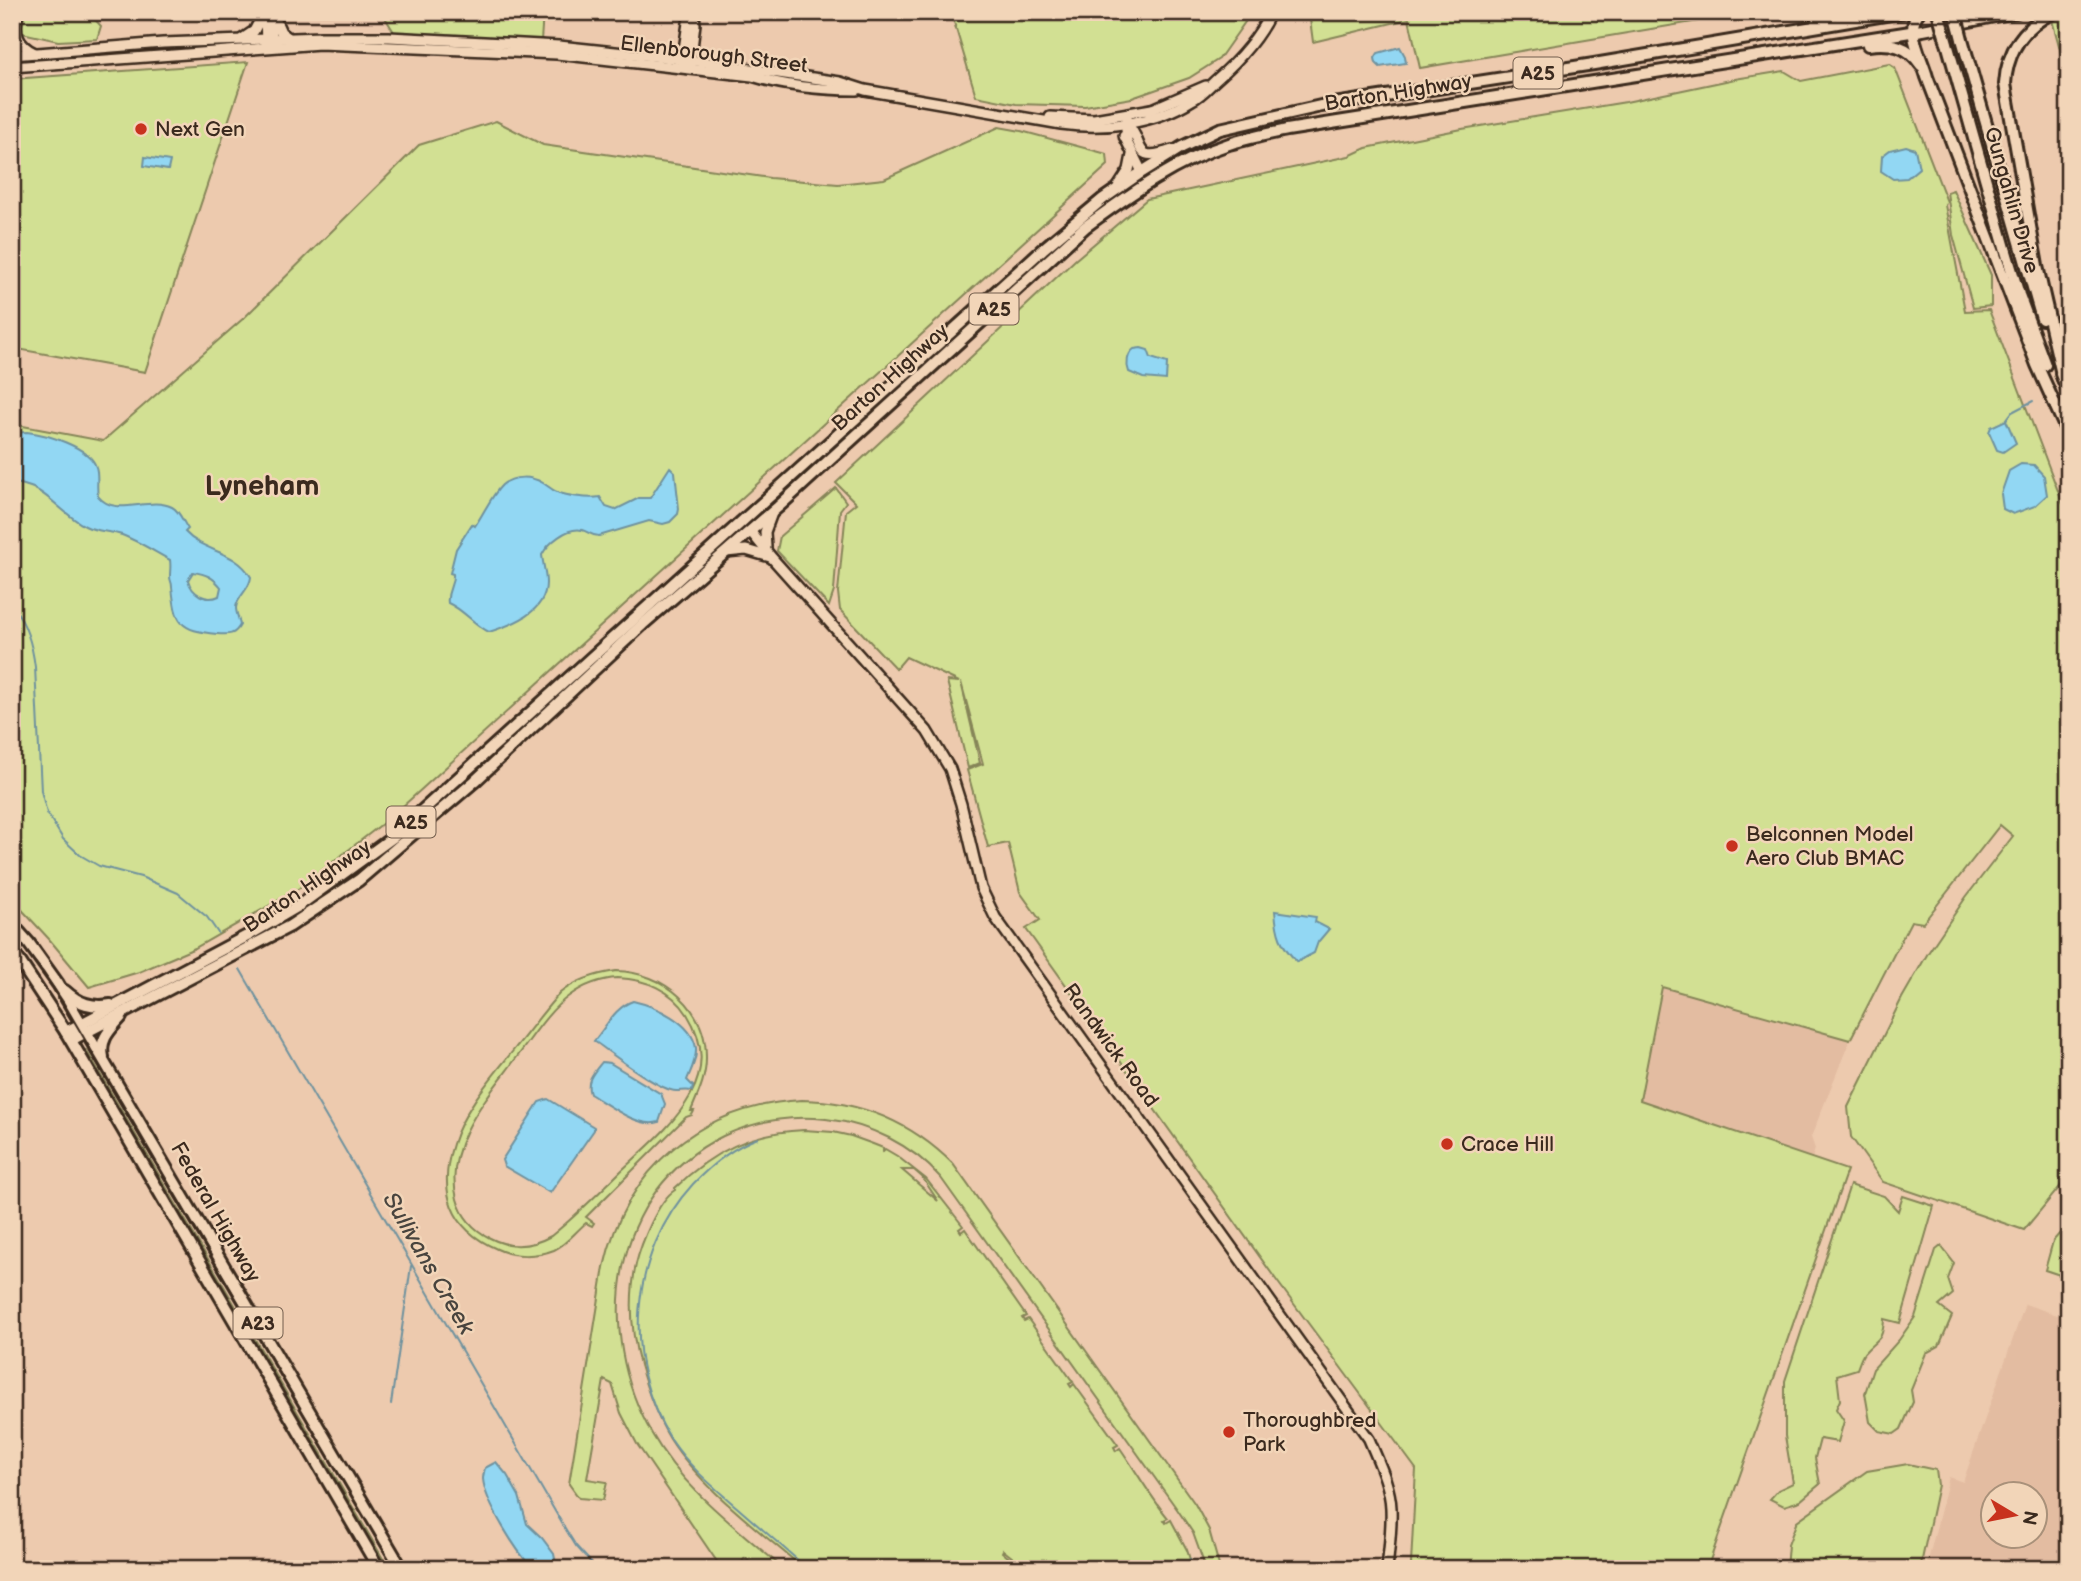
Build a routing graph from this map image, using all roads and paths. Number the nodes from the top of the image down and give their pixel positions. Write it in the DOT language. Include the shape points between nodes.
graph roads {
  1 [pos="17,12"];
  2 [pos="264,12"];
  3 [pos="272,12"];
  4 [pos="693,12"];
  5 [pos="1271,12"];
  6 [pos="1836,12"];
  7 [pos="1903,12"];
  8 [pos="1919,12"];
  9 [pos="1938,12"];
  10 [pos="2017,12"];
  11 [pos="2054,12"];
  12 [pos="1886,14"];
  13 [pos="1955,18"];
  14 [pos="12,22"];
  15 [pos="1808,28"];
  16 [pos="1912,28"];
  17 [pos="289,38"];
  18 [pos="240,40"];
  19 [pos="269,43"];
  20 [pos="36,53"];
  21 [pos="12,55"];
  22 [pos="685,64"];
  23 [pos="12,67"];
  24 [pos="1657,72"];
  25 [pos="1927,77"];
  26 [pos="1155,113"];
  27 [pos="1109,122"];
  28 [pos="1128,123"];
  29 [pos="1127,139"];
  30 [pos="1138,142"];
  31 [pos="1182,146"];
  32 [pos="1132,152"];
  33 [pos="1142,172"];
  34 [pos="1165,173"];
  35 [pos="1117,188"];
  36 [pos="2063,379"];
  37 [pos="2069,394"];
  38 [pos="2067,431"];
  39 [pos="778,506"];
  40 [pos="739,524"];
  41 [pos="748,533"];
  42 [pos="724,552"];
  43 [pos="772,558"];
  44 [pos="12,925"];
  45 [pos="12,950"];
  46 [pos="58,984"];
  47 [pos="122,1008"];
  48 [pos="84,1028"];
  49 [pos="69,1036"];
  50 [pos="104,1060"];
  51 [pos="379,1569"];
  52 [pos="402,1569"];
  53 [pos="1387,1569"];
  1 -- 14 [label="main road"];
  1 -- 20 [label="main road" via="17,37"];
  2 -- 18 [label="main road" via="254,31"];
  2 -- 19 [label="main road"];
  3 -- 17 [label="main road"];
  3 -- 19 [label="main road"];
  4 -- 22 [label="main road" via="695,23"];
  5 -- 26 [label="main road, Ellenborough Street" via="1248,49 1193,100"];
  6 -- 15 [label="highway"];
  7 -- 12 [label="highway, Barton Highway / A25"];
  8 -- 16 [label="highway"];
  9 -- 38 [label="highway, Gungahlin Drive, bridge" via="2019,295"];
  10 -- 13 [label="highway"];
  11 -- 36 [label="highway" via="2020,38 2009,60 2005,84 2036,266"];
  12 -- 15 [label="highway, Barton Highway / A25"];
  12 -- 16 [label="highway"];
  13 -- 16 [label="highway"];
  13 -- 36 [label="highway, Gungahlin Drive, bridge"];
  15 -- 31 [label="highway, Barton Highway / A25" via="1296,111 1220,130"];
  16 -- 24 [label="highway, Barton Highway / A25"];
  16 -- 25 [label="highway"];
  17 -- 19 [label="main road, Ellenborough Street"];
  17 -- 22 [label="main road, Ellenborough Street" via="389,37 559,46"];
  18 -- 19 [label="main road, Ellenborough Street"];
  18 -- 20 [label="main road, Ellenborough Street"];
  19 -- 22 [label="main road, Ellenborough Street" via="494,50"];
  19 -- 23 [label="main road, Ellenborough Street"];
  20 -- 21 [label="main road, Ellenborough Street"];
  22 -- 27 [label="main road, Ellenborough Street" via="765,80 865,90 1020,116"];
  24 -- 25 [label="highway" via="1886,43 1912,54"];
  24 -- 34 [label="highway, Barton Highway / A25" via="1287,130 1228,144"];
  25 -- 38 [label="highway" via="2037,365"];
  26 -- 27 [label="main road, Ellenborough Street"];
  26 -- 28 [label="main road, Ellenborough Street"];
  26 -- 30 [label="main road" via="1142,128"];
  27 -- 28 [label="main road"];
  27 -- 29 [label="main road"];
  28 -- 29 [label="main road"];
  28 -- 30 [label="main road"];
  29 -- 32 [label="main road"];
  30 -- 31 [label="main road" via="1142,151 1151,155"];
  31 -- 33 [label="highway, Barton Highway / A25"];
  32 -- 33 [label="main road"];
  32 -- 35 [label="main road" via="1131,165"];
  33 -- 34 [label="highway"];
  33 -- 35 [label="highway, Barton Highway / A25"];
  34 -- 39 [label="highway, Barton Highway / A25" via="1085,227"];
  35 -- 40 [label="highway, Barton Highway / A25" via="1000,286"];
  36 -- 37 [label="highway, Gungahlin Drive"];
  39 -- 41 [label="highway, Barton Highway / A25"];
  39 -- 43 [label="main road" via="765,532"];
  40 -- 41 [label="highway, Randwick Road"];
  40 -- 47 [label="highway, Barton Highway / A25" via="393,838 297,907"];
  41 -- 42 [label="highway, Barton Highway / A25"];
  41 -- 43 [label="main road, Randwick Road"];
  42 -- 43 [label="main road" via="746,550"];
  42 -- 47 [label="highway, Barton Highway / A25" via="475,781 359,880 290,926"];
  43 -- 53 [label="main road, Randwick Road" via="927,731 950,769 981,888 995,917 1369,1439 1390,1499"];
  44 -- 46 [label="highway, A23"];
  45 -- 49 [label="highway, A23"];
  46 -- 47 [label="highway, A25" via="81,1003"];
  46 -- 48 [label="highway, Federal Highway / A23"];
  47 -- 48 [label="highway, Barton Highway / A25"];
  47 -- 50 [label="highway, A25" via="104,1037"];
  48 -- 49 [label="highway, Barton Highway / A25"];
  48 -- 50 [label="highway, Federal Highway / A23"];
  49 -- 51 [label="highway, Federal Highway / A23"];
  50 -- 52 [label="highway, Federal Highway / A23"];
}
